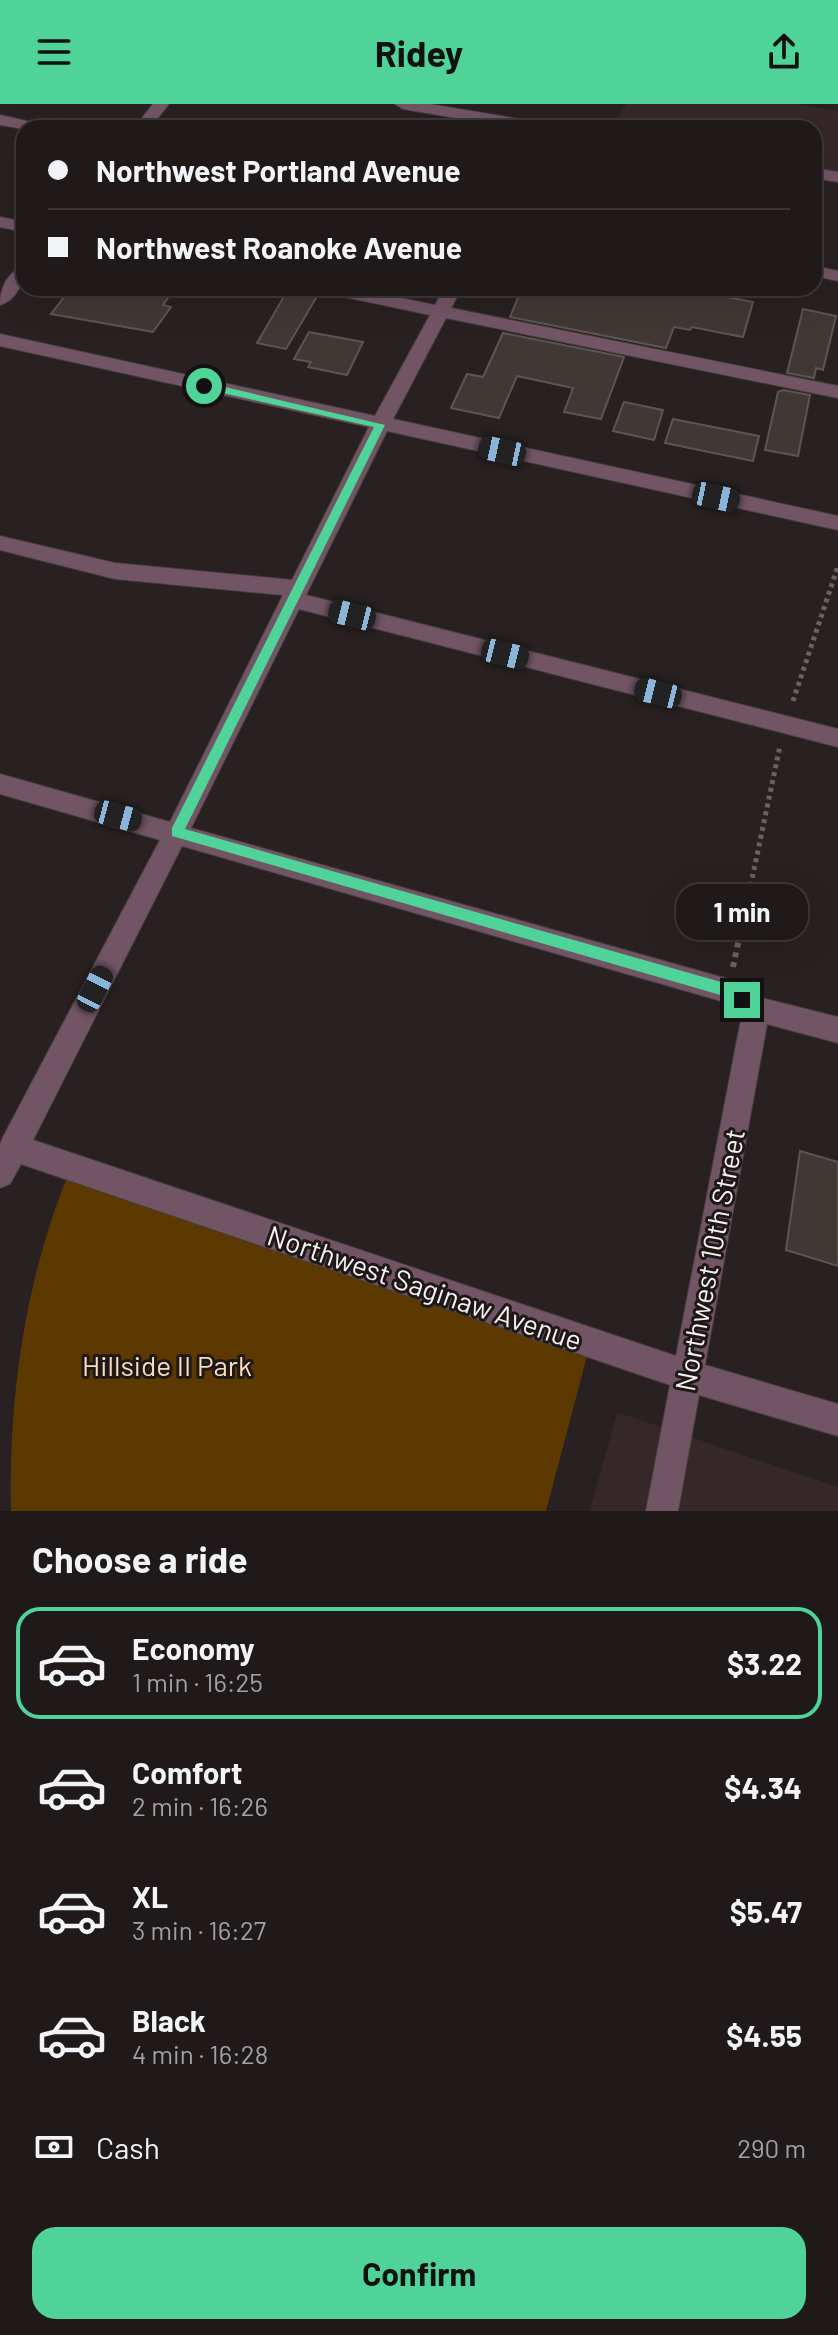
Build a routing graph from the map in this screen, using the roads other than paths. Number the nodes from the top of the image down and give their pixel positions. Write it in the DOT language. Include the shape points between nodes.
graph roads {
  1 [pos="161,104"];
  2 [pos="403,104"];
  3 [pos="503,104"];
  4 [pos="148,120"];
  5 [pos="516,120"];
  6 [pos="521,120"];
  7 [pos="16,281"];
  8 [pos="366,296"];
  9 [pos="449,296"];
  10 [pos="0,300"];
  11 [pos="441,311"];
  12 [pos="0,340"];
  13 [pos="838,392"];
  14 [pos="380,425"];
  15 [pos="838,523"];
  16 [pos="0,543"];
  17 [pos="294,594"];
  18 [pos="838,738"];
  19 [pos="0,784"];
  20 [pos="177,832"];
  21 [pos="756,1009"];
  22 [pos="838,1030"];
  23 [pos="13,1147"];
  24 [pos="0,1174"];
  25 [pos="688,1376"];
  26 [pos="838,1420"];
  27 [pos="662,1511"];
  1 -- 4 [label="street"];
  2 -- 5 [label="street"];
  3 -- 6 [label="street" via="506,112"];
  7 -- 10 [label="street"];
  8 -- 11 [label="street"];
  9 -- 11 [label="street"];
  11 -- 13 [label="street"];
  11 -- 14 [label="street"];
  12 -- 14 [label="street"];
  14 -- 15 [label="street"];
  14 -- 17 [label="street"];
  16 -- 17 [label="street" via="115,571"];
  17 -- 18 [label="street"];
  17 -- 20 [label="street"];
  19 -- 20 [label="street"];
  20 -- 21 [label="street" via="728,991"];
  20 -- 23 [label="street"];
  21 -- 22 [label="street"];
  21 -- 25 [label="street, Northwest 10th Street"];
  23 -- 24 [label="street"];
  23 -- 25 [label="street, Northwest Saginaw Avenue"];
  25 -- 26 [label="street, Northwest Saginaw Avenue"];
  25 -- 27 [label="street, Northwest 10th Street"];
}
